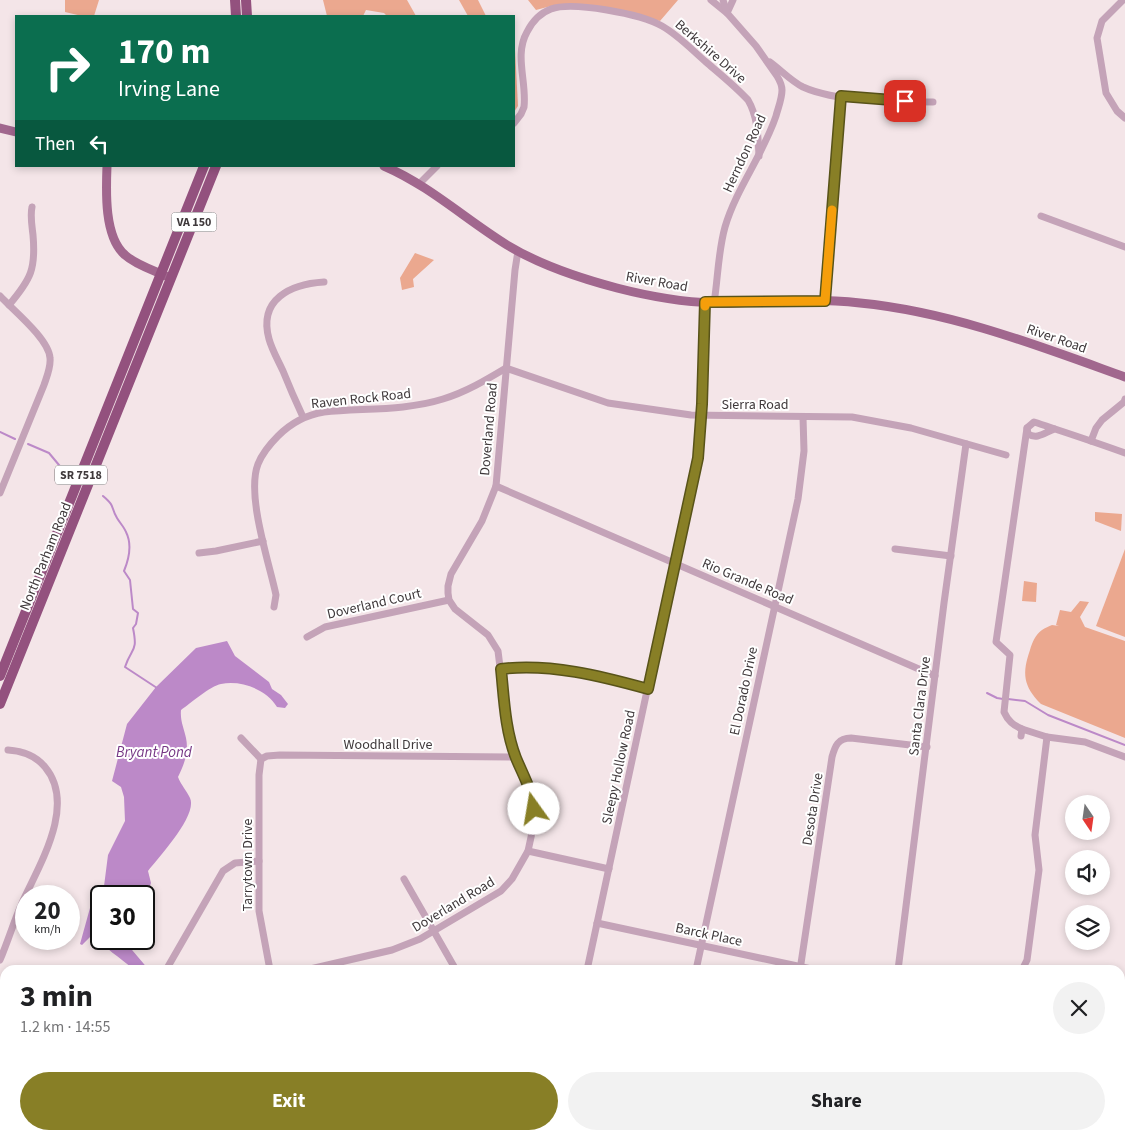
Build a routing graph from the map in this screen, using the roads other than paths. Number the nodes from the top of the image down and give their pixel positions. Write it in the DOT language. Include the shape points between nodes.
graph roads {
  1 [pos="235,0"];
  2 [pos="246,0"];
  3 [pos="711,0"];
  4 [pos="723,0"];
  5 [pos="733,0"];
  6 [pos="1123,0"];
  7 [pos="727,13"];
  8 [pos="236,15"];
  9 [pos="247,15"];
  10 [pos="763,57"];
  11 [pos="841,96"];
  12 [pos="933,102"];
  13 [pos="1125,118"];
  14 [pos="515,122"];
  15 [pos="0,128"];
  16 [pos="15,132"];
  17 [pos="759,156"];
  18 [pos="107,167"];
  19 [pos="204,167"];
  20 [pos="216,167"];
  21 [pos="386,167"];
  22 [pos="436,167"];
  23 [pos="419,184"];
  24 [pos="32,208"];
  25 [pos="1040,216"];
  26 [pos="1125,247"];
  27 [pos="518,251"];
  28 [pos="161,274"];
  29 [pos="172,278"];
  30 [pos="324,282"];
  31 [pos="0,296"];
  32 [pos="825,301"];
  33 [pos="710,303"];
  34 [pos="8,305"];
  35 [pos="506,368"];
  36 [pos="1125,377"];
  37 [pos="1125,399"];
  38 [pos="702,416"];
  39 [pos="303,417"];
  40 [pos="803,417"];
  41 [pos="1027,428"];
  42 [pos="1055,429"];
  43 [pos="1091,440"];
  44 [pos="966,444"];
  45 [pos="1125,453"];
  46 [pos="1006,455"];
  47 [pos="496,486"];
  48 [pos="0,493"];
  49 [pos="263,541"];
  50 [pos="895,549"];
  51 [pos="199,552"];
  52 [pos="950,556"];
  53 [pos="675,563"];
  54 [pos="449,600"];
  55 [pos="774,606"];
  56 [pos="274,607"];
  57 [pos="307,637"];
  58 [pos="501,669"];
  59 [pos="0,676"];
  60 [pos="935,676"];
  61 [pos="648,689"];
  62 [pos="0,704"];
  63 [pos="1047,737"];
  64 [pos="241,738"];
  65 [pos="927,747"];
  66 [pos="8,750"];
  67 [pos="515,757"];
  68 [pos="1125,757"];
  69 [pos="261,759"];
  70 [pos="528,851"];
  71 [pos="259,861"];
  72 [pos="609,869"];
  73 [pos="404,879"];
  74 [pos="597,923"];
  75 [pos="433,931"];
  76 [pos="701,946"];
  77 [pos="0,960"];
  78 [pos="169,965"];
  79 [pos="269,965"];
  80 [pos="327,965"];
  81 [pos="453,965"];
  82 [pos="588,965"];
  83 [pos="697,965"];
  84 [pos="786,965"];
  85 [pos="800,965"];
  86 [pos="899,965"];
  87 [pos="1024,965"];
  1 -- 8 [label="highway"];
  2 -- 9 [label="highway"];
  3 -- 7 [label="street"];
  4 -- 7 [label="street, Herndon Road"];
  5 -- 7 [label="street"];
  6 -- 13 [label="street" via="1106,16 1097,34 1104,84 1112,105"];
  7 -- 10 [label="street, Herndon Road"];
  10 -- 11 [label="street" via="805,87"];
  10 -- 17 [label="street, Herndon Road" via="780,81 782,92 775,119"];
  11 -- 12 [label="street"];
  11 -- 32 [label="street"];
  14 -- 17 [label="street, Berkshire Drive" via="524,107 524,39 539,15 563,7 625,13 651,21 680,39 748,100 757,125"];
  15 -- 16 [label="main road"];
  17 -- 33 [label="street, Herndon Road" via="725,227"];
  18 -- 28 [label="main road" via="107,208 117,246 129,259"];
  19 -- 28 [label="highway, VA 150"];
  20 -- 29 [label="highway, VA 150"];
  21 -- 23 [label="main road, River Road"];
  22 -- 23 [label="street"];
  23 -- 27 [label="main road, River Road"];
  24 -- 34 [label="street" via="32,272"];
  25 -- 26 [label="street"];
  27 -- 33 [label="main road, River Road" via="553,268 589,280 656,297"];
  27 -- 35 [label="street, Doverland Road"];
  28 -- 29 [label="main road"];
  28 -- 59 [label="highway, North Parham Road / SR 7518"];
  29 -- 62 [label="highway, North Parham Road / SR 7518"];
  30 -- 39 [label="street" via="291,289 277,299 268,314 269,341"];
  31 -- 34 [label="street"];
  32 -- 33 [label="main road, River Road"];
  32 -- 36 [label="main road, River Road" via="888,306 945,318 1035,344"];
  33 -- 38 [label="street, Sleepy Hollow Road"];
  34 -- 48 [label="street" via="45,344 51,358 44,385"];
  35 -- 38 [label="street, Sierra Road" via="608,403"];
  35 -- 39 [label="street, Raven Rock Road" via="459,393 434,402 324,412"];
  35 -- 47 [label="street, Doverland Road"];
  37 -- 43 [label="street" via="1099,424"];
  38 -- 40 [label="street, Sierra Road"];
  38 -- 53 [label="street, Sleepy Hollow Road" via="698,458"];
  39 -- 49 [label="street, Raven Rock Road" via="271,443 257,465 254,491"];
  40 -- 44 [label="street, Sierra Road" via="838,416 868,420"];
  40 -- 55 [label="street, El Dorado Drive" via="802,480"];
  41 -- 42 [label="street" via="1034,422"];
  41 -- 42 [label="street" via="1033,437"];
  41 -- 63 [label="street" via="996,642 1010,655 1004,712 1008,720 1022,733 1035,738"];
  42 -- 43 [label="street"];
  43 -- 45 [label="street"];
  44 -- 46 [label="street, Sierra Road"];
  44 -- 52 [label="street, Santa Clara Drive"];
  47 -- 53 [label="street, Rio Grande Road"];
  47 -- 54 [label="street, Doverland Road" via="482,521 450,578"];
  49 -- 51 [label="street"];
  49 -- 56 [label="street, Raven Rock Road" via="276,595"];
  50 -- 52 [label="street"];
  52 -- 60 [label="street, Santa Clara Drive"];
  53 -- 55 [label="street, Rio Grande Road"];
  53 -- 61 [label="street, Sleepy Hollow Road"];
  54 -- 57 [label="street, Doverland Court" via="325,627"];
  54 -- 58 [label="street, Doverland Road" via="492,639"];
  55 -- 60 [label="street, Rio Grande Road"];
  55 -- 76 [label="street, El Dorado Drive"];
  58 -- 61 [label="street" via="548,668"];
  58 -- 67 [label="street, Doverland Road" via="508,732"];
  60 -- 65 [label="street, Santa Clara Drive"];
  61 -- 72 [label="street, Sleepy Hollow Road"];
  63 -- 68 [label="street" via="1085,742"];
  63 -- 87 [label="street" via="1035,835 1039,871"];
  64 -- 69 [label="street"];
  65 -- 85 [label="street, Desota Drive" via="851,738 837,744 832,758"];
  65 -- 86 [label="street, Santa Clara Drive"];
  66 -- 77 [label="street" via="32,756 43,764 57,787 59,802 52,832"];
  67 -- 69 [label="street, Woodhall Drive" via="280,755"];
  67 -- 70 [label="street, Doverland Road" via="533,800 533,828"];
  69 -- 71 [label="street, Tarrytown Drive"];
  70 -- 72 [label="street"];
  70 -- 75 [label="street, Doverland Road" via="501,891"];
  71 -- 78 [label="street" via="235,863 223,871"];
  71 -- 79 [label="street, Tarrytown Drive" via="259,911"];
  72 -- 74 [label="street, Sleepy Hollow Road"];
  73 -- 75 [label="street"];
  74 -- 76 [label="street, Barck Place"];
  74 -- 82 [label="street, Sleepy Hollow Road"];
  75 -- 80 [label="street, Doverland Road" via="398,948"];
  75 -- 81 [label="street"];
  76 -- 83 [label="street, El Dorado Drive"];
  76 -- 84 [label="street, Barck Place"];
}
